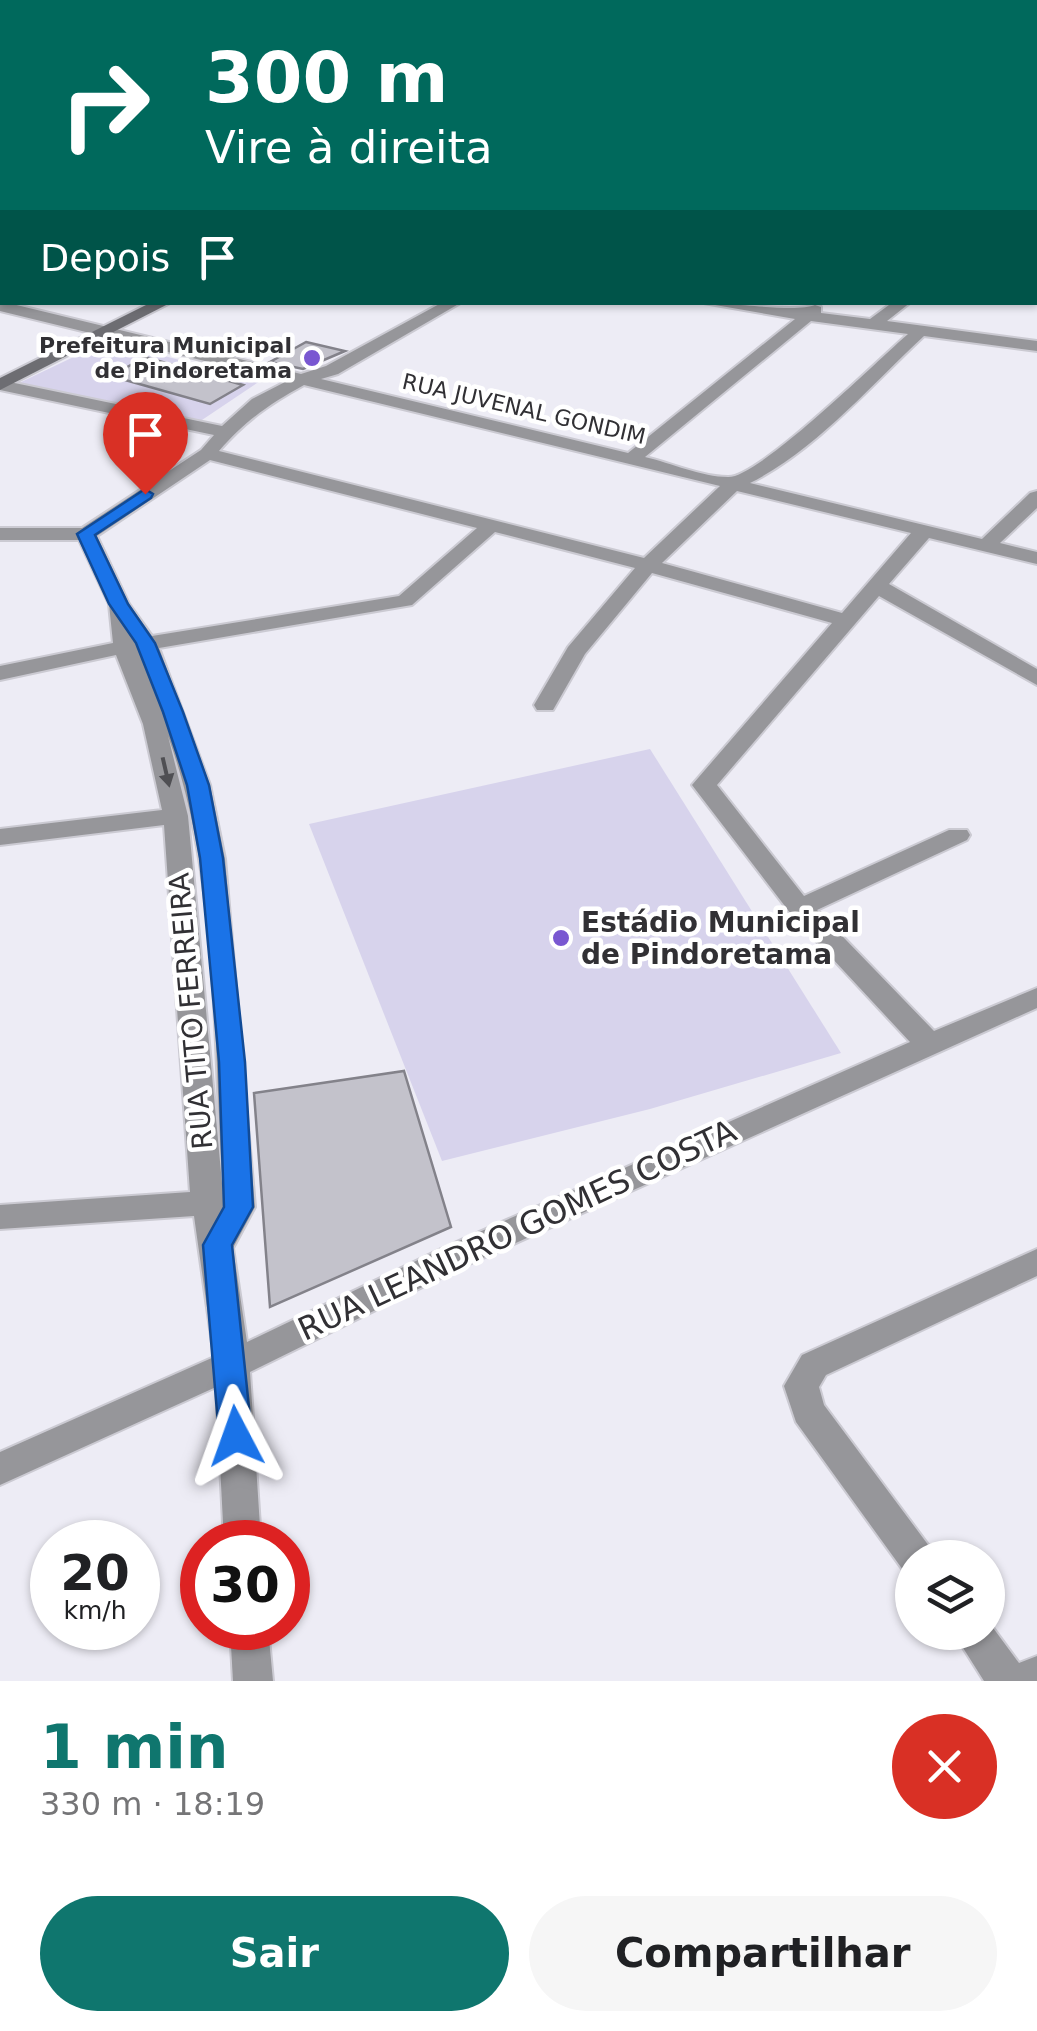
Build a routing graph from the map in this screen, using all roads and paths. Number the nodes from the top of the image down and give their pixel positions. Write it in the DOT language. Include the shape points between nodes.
graph roads {
  1 [pos="159,305"];
  2 [pos="450,305"];
  3 [pos="738,305"];
  4 [pos="793,305"];
  5 [pos="900,305"];
  6 [pos="0,306"];
  7 [pos="813,312"];
  8 [pos="878,321"];
  9 [pos="920,331"];
  10 [pos="103,333"];
  11 [pos="1029,340"];
  12 [pos="303,380"];
  13 [pos="0,385"];
  14 [pos="227,432"];
  15 [pos="207,454"];
  16 [pos="632,458"];
  17 [pos="733,484"];
  18 [pos="1037,496"];
  19 [pos="492,525"];
  20 [pos="924,531"];
  21 [pos="0,534"];
  22 [pos="86,534"];
  23 [pos="987,545"];
  24 [pos="1037,558"];
  25 [pos="648,565"];
  26 [pos="878,586"];
  27 [pos="846,621"];
  28 [pos="135,645"];
  29 [pos="0,673"];
  30 [pos="1037,678"];
  31 [pos="545,705"];
  32 [pos="176,816"];
  33 [pos="958,835"];
  34 [pos="0,838"];
  35 [pos="800,908"];
  36 [pos="1037,997"];
  37 [pos="930,1045"];
  38 [pos="223,1206"];
  39 [pos="0,1217"];
  40 [pos="1037,1262"];
  41 [pos="230,1365"];
  42 [pos="0,1469"];
  43 [pos="241,1520"];
  44 [pos="903,1540"];
  45 [pos="251,1650"];
  46 [pos="985,1650"];
  47 [pos="1037,1675"];
  48 [pos="253,1681"];
  49 [pos="1008,1681"];
  50 [pos="1026,1681"];
  1 -- 10 [label="main road"];
  2 -- 12 [label="street"];
  3 -- 7 [label="street"];
  4 -- 7 [label="street"];
  5 -- 8 [label="street"];
  6 -- 10 [label="street, RUA JUVENAL GONDIM"];
  7 -- 8 [label="street"];
  7 -- 16 [label="street"];
  8 -- 9 [label="street"];
  8 -- 11 [label="street"];
  9 -- 11 [label="street"];
  9 -- 17 [label="street" via="822,421"];
  10 -- 12 [label="street, RUA JUVENAL GONDIM"];
  10 -- 13 [label="main road"];
  12 -- 14 [label="street" via="258,403"];
  12 -- 16 [label="street, RUA JUVENAL GONDIM"];
  13 -- 14 [label="street"];
  14 -- 15 [label="street"];
  15 -- 19 [label="street"];
  15 -- 22 [label="street"];
  16 -- 17 [label="street, RUA JUVENAL GONDIM"];
  17 -- 20 [label="street, RUA JUVENAL GONDIM"];
  17 -- 25 [label="street"];
  18 -- 23 [label="street"];
  19 -- 25 [label="street"];
  19 -- 28 [label="street" via="405,602"];
  20 -- 23 [label="street, RUA JUVENAL GONDIM"];
  20 -- 26 [label="street"];
  21 -- 22 [label="street"];
  22 -- 28 [label="street, RUA TITO FERREIRA"];
  23 -- 24 [label="street, RUA JUVENAL GONDIM"];
  25 -- 27 [label="street"];
  25 -- 31 [label="street" via="576,652"];
  26 -- 27 [label="street"];
  26 -- 30 [label="street"];
  27 -- 35 [label="street" via="704,786"];
  28 -- 29 [label="street"];
  28 -- 32 [label="street, RUA TITO FERREIRA, one-way"];
  28 -- 38 [label="street, RUA TITO FERREIRA" via="198,785 212,858 232,1062"];
  32 -- 34 [label="street"];
  32 -- 38 [label="street, RUA TITO FERREIRA"];
  33 -- 35 [label="street"];
  35 -- 37 [label="street"];
  36 -- 37 [label="street, RUA LEANDRO GOMES COSTA"];
  37 -- 41 [label="street, RUA LEANDRO GOMES COSTA" via="454,1256"];
  38 -- 39 [label="street"];
  38 -- 41 [label="street, RUA TITO FERREIRA" via="218,1245"];
  40 -- 44 [label="street" via="814,1365 801,1386 808,1411"];
  41 -- 42 [label="street, RUA LEANDRO GOMES COSTA"];
  41 -- 43 [label="street, RUA TITO FERREIRA"];
  45 -- 48 [label="street"];
  46 -- 49 [label="street"];
  47 -- 50 [label="street"];
}
